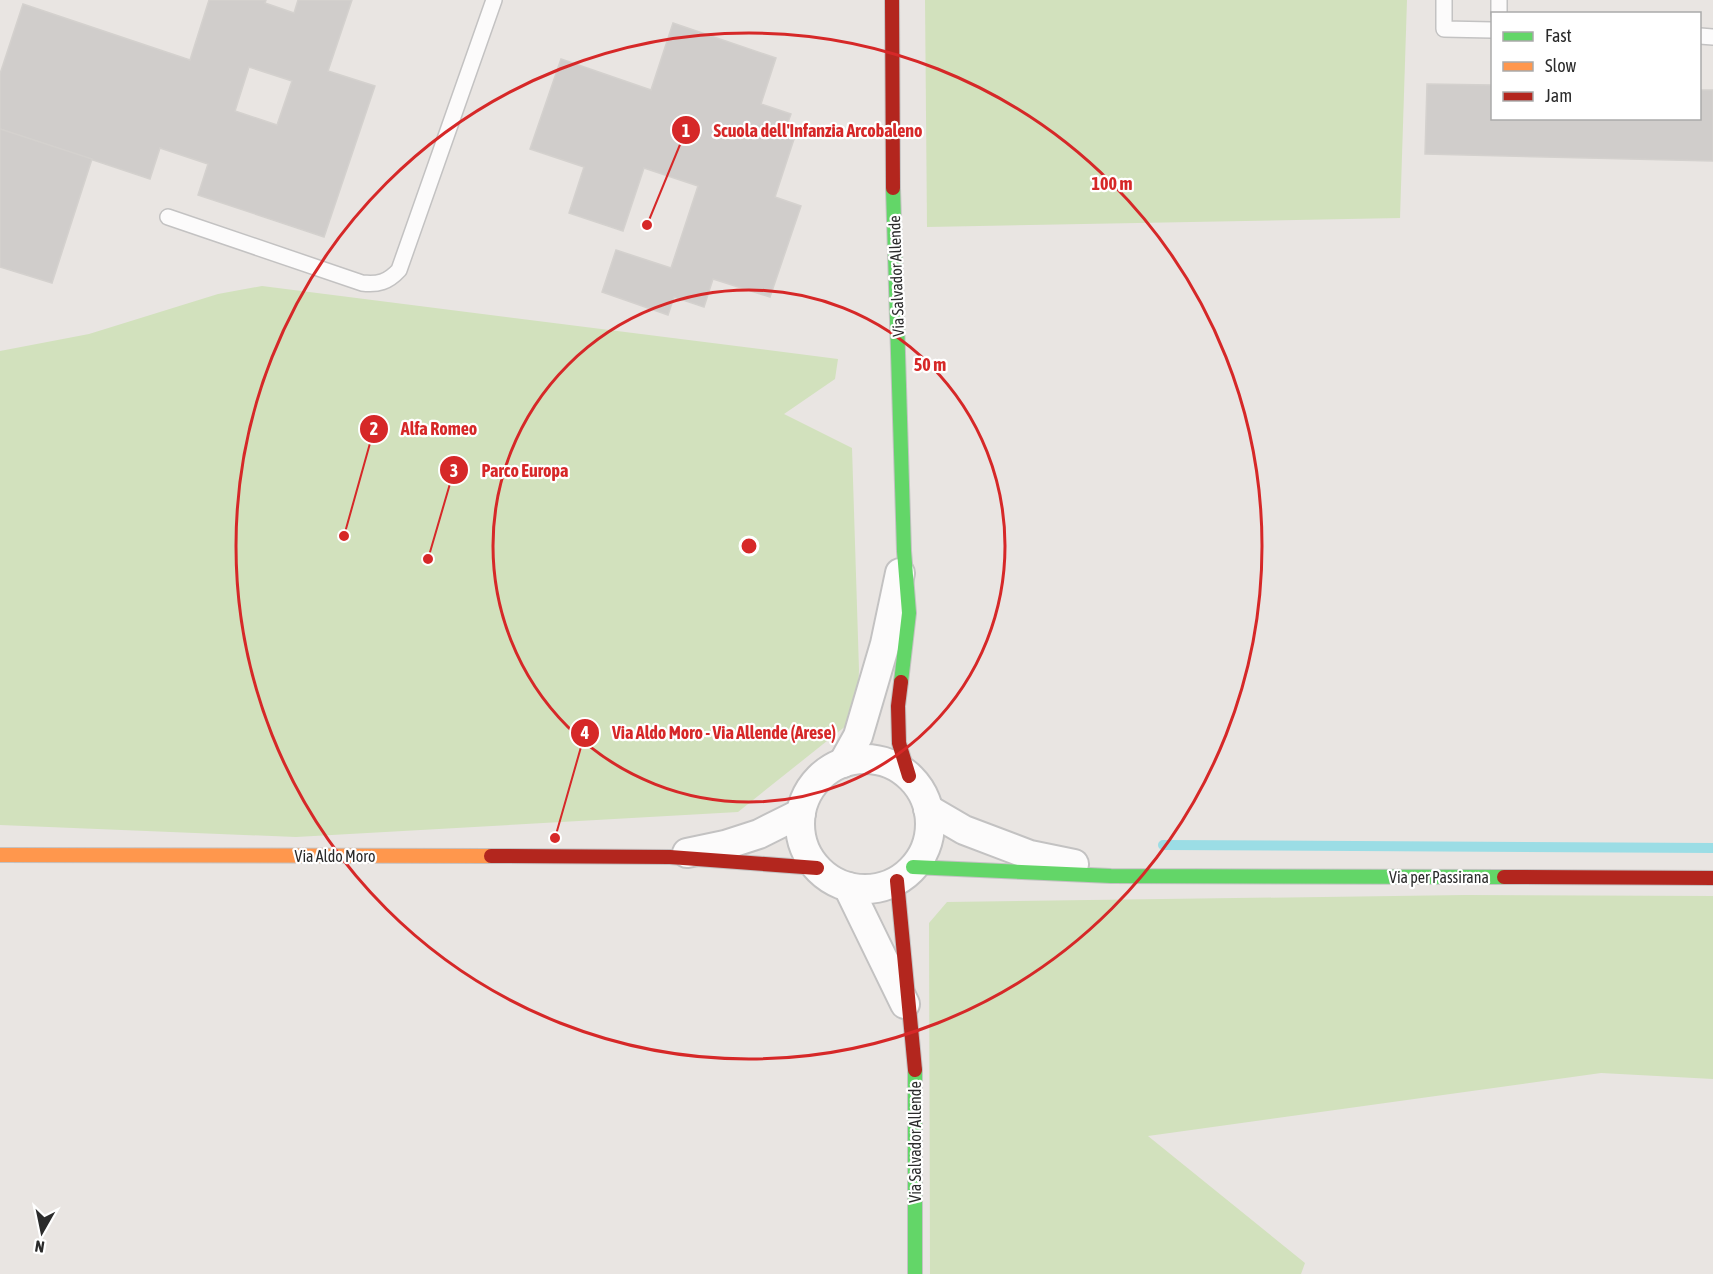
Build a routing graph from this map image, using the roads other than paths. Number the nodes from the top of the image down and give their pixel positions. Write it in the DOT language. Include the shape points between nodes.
graph roads {
  1 [pos="494,0"];
  2 [pos="892,0"];
  3 [pos="1444,0"];
  4 [pos="1491,30"];
  5 [pos="168,217"];
  6 [pos="904,551"];
  7 [pos="843,763"];
  8 [pos="909,776"];
  9 [pos="928,809"];
  10 [pos="801,813"];
  11 [pos="0,855"];
  12 [pos="670,857"];
  13 [pos="817,868"];
  14 [pos="905,874"];
  15 [pos="1166,876"];
  16 [pos="1713,878"];
  17 [pos="848,887"];
  18 [pos="909,1010"];
  19 [pos="915,1274"];
  1 -- 5 [label="lane" via="399,270 392,277 382,283 362,283"];
  2 -- 6 [label="street, Via Salvador Allende"];
  3 -- 4 [label="lane" via="1444,29"];
  6 -- 7 [label="street, Via Salvador Allende" via="885,644 858,736"];
  6 -- 8 [label="street, Via Salvador Allende" via="909,613 898,716 899,743"];
  7 -- 8 [label="street" via="878,760"];
  7 -- 10 [label="street" via="815,782"];
  8 -- 9 [label="street" via="924,796"];
  9 -- 14 [label="street" via="928,840"];
  9 -- 15 [label="street, Via per Passirana" via="964,830 1030,855 1080,866"];
  10 -- 12 [label="street, Via Aldo Moro" via="759,834"];
  10 -- 13 [label="street" via="800,833"];
  11 -- 12 [label="street, Via Aldo Moro"];
  12 -- 13 [label="street, Via Aldo Moro"];
  13 -- 17 [label="street"];
  14 -- 15 [label="street, Via per Passirana"];
  14 -- 17 [label="street" via="873,888"];
  14 -- 18 [label="street, Via Salvador Allende"];
  15 -- 16 [label="street, Via per Passirana"];
  17 -- 18 [label="street, Via Salvador Allende"];
  18 -- 19 [label="street, Via Salvador Allende" via="915,1075"];
}
